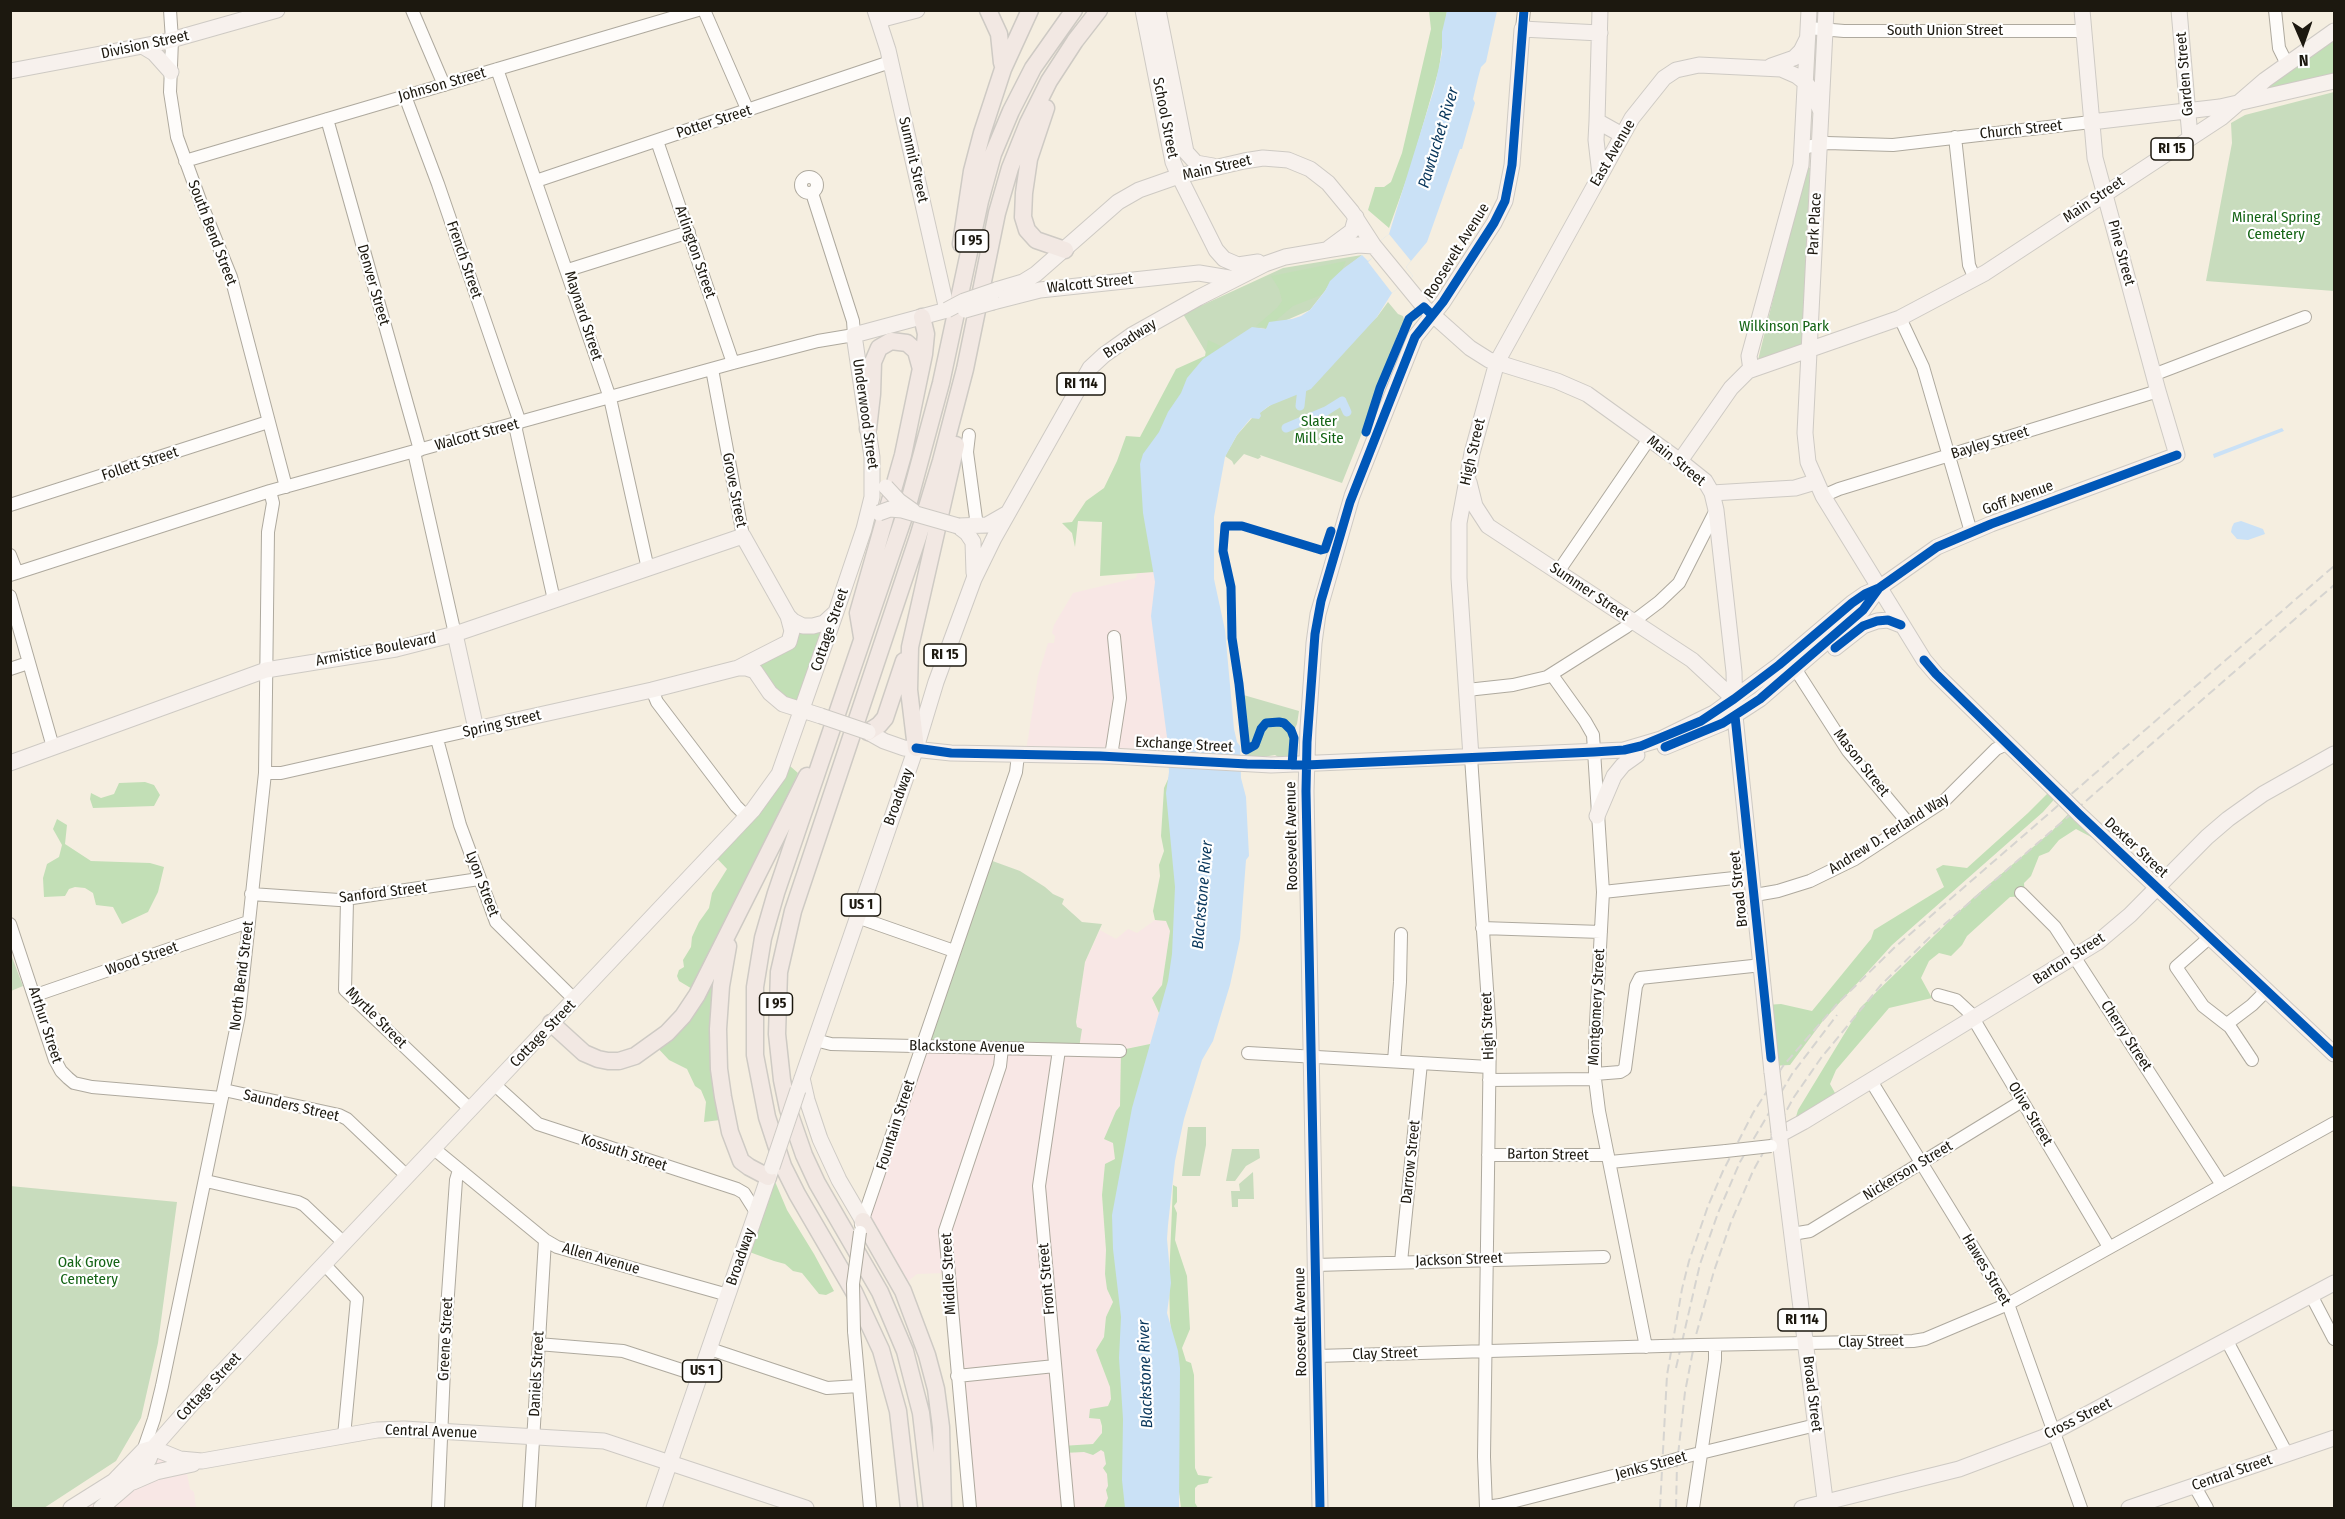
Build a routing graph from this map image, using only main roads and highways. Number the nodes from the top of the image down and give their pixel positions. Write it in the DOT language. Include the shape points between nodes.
graph roads {
  1 [pos="277,10"];
  2 [pos="917,10"];
  3 [pos="988,10"];
  4 [pos="1030,10"];
  5 [pos="1074,10"];
  6 [pos="1099,10"];
  7 [pos="1143,10"];
  8 [pos="1158,10"];
  9 [pos="1600,10"];
  10 [pos="1809,10"];
  11 [pos="1826,10"];
  12 [pos="2082,10"];
  13 [pos="2179,10"];
  14 [pos="877,15"];
  15 [pos="2334,31"];
  16 [pos="1808,32"];
  17 [pos="1600,38"];
  18 [pos="144,46"];
  19 [pos="1060,63"];
  20 [pos="1768,67"];
  21 [pos="1002,69"];
  22 [pos="10,71"];
  23 [pos="171,72"];
  24 [pos="2334,81"];
  25 [pos="1806,82"];
  26 [pos="2239,103"];
  27 [pos="2188,111"];
  28 [pos="1821,112"];
  29 [pos="1597,121"];
  30 [pos="2091,122"];
  31 [pos="1622,135"];
  32 [pos="2190,137"];
  33 [pos="1221,166"];
  34 [pos="1600,175"];
  35 [pos="1179,176"];
  36 [pos="2105,194"];
  37 [pos="1356,218"];
  38 [pos="1374,246"];
  39 [pos="1216,250"];
  40 [pos="1324,250"];
  41 [pos="1062,253"];
  42 [pos="1286,257"];
  43 [pos="1189,274"];
  44 [pos="1215,275"];
  45 [pos="964,278"];
  46 [pos="1234,279"];
  47 [pos="1072,286"];
  48 [pos="995,296"];
  49 [pos="1198,298"];
  50 [pos="945,307"];
  51 [pos="1432,315"];
  52 [pos="922,317"];
  53 [pos="854,335"];
  54 [pos="1809,349"];
  55 [pos="1497,362"];
  56 [pos="921,369"];
  57 [pos="1751,369"];
  58 [pos="957,400"];
  59 [pos="868,429"];
  60 [pos="2178,455"];
  61 [pos="872,457"];
  62 [pos="1680,460"];
  63 [pos="1470,471"];
  64 [pos="1819,489"];
  65 [pos="1712,493"];
  66 [pos="916,512"];
  67 [pos="1008,513"];
  68 [pos="958,526"];
  69 [pos="1488,526"];
  70 [pos="864,529"];
  71 [pos="743,536"];
  72 [pos="1460,544"];
  73 [pos="974,579"];
  74 [pos="1879,588"];
  75 [pos="836,612"];
  76 [pos="788,616"];
  77 [pos="1901,625"];
  78 [pos="455,634"];
  79 [pos="862,640"];
  80 [pos="910,647"];
  81 [pos="1733,662"];
  82 [pos="738,668"];
  83 [pos="1796,670"];
  84 [pos="1707,672"];
  85 [pos="813,678"];
  86 [pos="1734,699"];
  87 [pos="801,711"];
  88 [pos="821,716"];
  89 [pos="1735,716"];
  90 [pos="476,729"];
  91 [pos="868,732"];
  92 [pos="917,738"];
  93 [pos="825,747"];
  94 [pos="1594,752"];
  95 [pos="1636,755"];
  96 [pos="1471,757"];
  97 [pos="2333,758"];
  98 [pos="10,763"];
  99 [pos="1306,765"];
  100 [pos="1598,816"];
  101 [pos="2157,888"];
  102 [pos="736,918"];
  103 [pos="551,1023"];
  104 [pos="2334,1054"];
  105 [pos="800,1083"];
  106 [pos="1777,1140"];
  107 [pos="770,1172"];
  108 [pos="861,1226"];
  109 [pos="2334,1283"];
  110 [pos="2334,1438"];
  111 [pos="148,1450"];
  112 [pos="202,1461"];
  113 [pos="671,1462"];
  114 [pos="130,1483"];
  115 [pos="1826,1506"];
  116 [pos="102,1508"];
  117 [pos="70,1509"];
  118 [pos="654,1509"];
  119 [pos="806,1509"];
  120 [pos="909,1509"];
  121 [pos="932,1509"];
  122 [pos="943,1509"];
  123 [pos="1320,1509"];
  124 [pos="1802,1509"];
  125 [pos="2129,1509"];
  1 -- 18 [label="main road, Division Street"];
  2 -- 14 [label="main road"];
  3 -- 21 [label="highway" via="1001,40"];
  4 -- 21 [label="highway"];
  5 -- 45 [label="highway, I 95" via="1033,68 1002,133 984,185"];
  6 -- 19 [label="highway, I 95"];
  7 -- 35 [label="main road, School Street"];
  8 -- 33 [label="main road" via="1186,152 1196,163"];
  9 -- 17 [label="main road"];
  10 -- 16 [label="main road, Park Place"];
  11 -- 28 [label="main road, Park Place"];
  12 -- 30 [label="main road, Pine Street"];
  13 -- 27 [label="main road, Garden Street"];
  14 -- 50 [label="main road, Summit Street"];
  15 -- 26 [label="main road, Main Street"];
  16 -- 20 [label="main road" via="1794,57"];
  16 -- 25 [label="main road, Park Place"];
  17 -- 29 [label="main road"];
  17 -- 51 [label="main road, Roosevelt Avenue" via="1522,34 1512,165 1505,201"];
  18 -- 22 [label="main road, Division Street"];
  18 -- 23 [label="main road"];
  19 -- 41 [label="highway" via="1030,153 1023,214 1034,238"];
  19 -- 58 [label="highway, I 95" via="1028,123 1006,182"];
  20 -- 25 [label="main road, East Avenue" via="1787,71"];
  20 -- 31 [label="main road, East Avenue" via="1707,65 1676,70 1652,91"];
  21 -- 45 [label="highway" via="972,171 960,253"];
  24 -- 26 [label="main road, RI 15"];
  25 -- 28 [label="main road"];
  25 -- 57 [label="main road, Park Place" via="1799,172 1749,356"];
  26 -- 27 [label="main road, Church Street / RI 15"];
  26 -- 32 [label="main road, Main Street / RI 15"];
  27 -- 30 [label="main road, Church Street / RI 15"];
  27 -- 32 [label="main road, Garden Street"];
  28 -- 54 [label="main road, Park Place"];
  29 -- 31 [label="main road"];
  29 -- 34 [label="main road"];
  30 -- 36 [label="main road, Pine Street"];
  31 -- 34 [label="main road, East Avenue"];
  32 -- 36 [label="main road, Main Street / RI 15"];
  33 -- 35 [label="main road, Main Street"];
  33 -- 37 [label="main road, Main Street" via="1263,158 1295,162 1323,178"];
  34 -- 55 [label="main road, East Avenue"];
  35 -- 39 [label="main road, School Street"];
  35 -- 41 [label="main road, Main Street" via="1123,198"];
  36 -- 54 [label="main road, Main Street" via="1975,279 1900,318"];
  36 -- 60 [label="main road, Pine Street"];
  37 -- 38 [label="main road, Main Street"];
  37 -- 40 [label="main road" via="1352,231"];
  38 -- 40 [label="main road, Broadway / RI 114"];
  38 -- 51 [label="main road, Main Street"];
  39 -- 42 [label="main road" via="1228,262 1238,265"];
  39 -- 44 [label="main road"];
  40 -- 42 [label="main road, Broadway / RI 114"];
  41 -- 47 [label="main road" via="1054,267 1056,276"];
  41 -- 48 [label="main road, Main Street" via="1030,278"];
  42 -- 46 [label="main road, Broadway / RI 114"];
  43 -- 44 [label="main road, Walcott Street"];
  43 -- 47 [label="main road, Walcott Street"];
  43 -- 49 [label="main road" via="1199,281"];
  44 -- 46 [label="main road, Walcott Street"];
  44 -- 49 [label="main road"];
  45 -- 79 [label="highway, I 95" via="917,475"];
  46 -- 49 [label="main road, Broadway / RI 114"];
  47 -- 48 [label="main road, Walcott Street"];
  48 -- 50 [label="main road, Walcott Street, bridge"];
  49 -- 67 [label="main road, Broadway / RI 114" via="1096,361"];
  50 -- 52 [label="main road, Walcott Street"];
  51 -- 55 [label="main road, Main Street" via="1470,348"];
  51 -- 99 [label="main road, Roosevelt Avenue" via="1415,337 1360,472 1321,601 1314,643"];
  52 -- 53 [label="main road, Walcott Street"];
  52 -- 56 [label="highway" via="926,340"];
  53 -- 59 [label="main road, Underwood Street"];
  54 -- 57 [label="main road"];
  54 -- 64 [label="main road" via="1805,441"];
  55 -- 62 [label="main road, Main Street" via="1571,386"];
  55 -- 63 [label="main road, High Street"];
  56 -- 59 [label="highway" via="916,351 907,344 891,341 879,348 873,362"];
  56 -- 79 [label="highway" via="900,467 858,613"];
  57 -- 62 [label="main road" via="1736,382"];
  58 -- 80 [label="highway, US 1" via="956,446"];
  58 -- 121 [label="highway, I 95" via="918,537 793,911 782,956 777,1003 779,1065 798,1140 816,1183 887,1307 910,1367 924,1429"];
  59 -- 61 [label="main road, Underwood Street"];
  60 -- 74 [label="main road, Goff Avenue" via="1971,532 1930,551"];
  61 -- 66 [label="main road, bridge" via="886,487"];
  61 -- 70 [label="main road, Underwood Street" via="872,497"];
  62 -- 65 [label="main road, Main Street" via="1705,481"];
  63 -- 69 [label="main road, Summer Street" via="1472,500"];
  63 -- 72 [label="main road, High Street" via="1462,502"];
  64 -- 65 [label="main road, Main Street"];
  64 -- 74 [label="main road, Dexter Street"];
  65 -- 81 [label="main road, Broad Street"];
  66 -- 68 [label="main road, bridge"];
  66 -- 70 [label="main road, bridge" via="895,509 879,513"];
  67 -- 68 [label="main road" via="992,523"];
  67 -- 73 [label="main road, Broadway / RI 114"];
  68 -- 73 [label="main road" via="973,542"];
  69 -- 72 [label="main road" via="1470,525"];
  69 -- 84 [label="main road, Summer Street"];
  70 -- 75 [label="main road, Cottage Street"];
  71 -- 76 [label="main road, Grove Street"];
  71 -- 78 [label="main road, Armistice Boulevard"];
  72 -- 96 [label="main road, High Street"];
  73 -- 92 [label="main road, Broadway / RI 15"];
  74 -- 77 [label="main road, Dexter Street"];
  74 -- 83 [label="main road, Goff Avenue" via="1863,610"];
  74 -- 86 [label="main road, Goff Avenue" via="1858,598"];
  75 -- 76 [label="main road" via="824,623 808,627"];
  75 -- 85 [label="main road, Cottage Street"];
  76 -- 82 [label="main road, Spring Street" via="792,630 789,642"];
  77 -- 83 [label="main road" via="1888,620 1863,626 1826,655"];
  77 -- 101 [label="main road, Dexter Street, bridge" via="1936,674"];
  78 -- 90 [label="main road, Denver Street"];
  78 -- 98 [label="main road, Armistice Boulevard" via="396,649 266,670"];
  79 -- 93 [label="highway, I 95"];
  80 -- 91 [label="highway" via="885,718"];
  80 -- 92 [label="highway, US 1" via="908,684"];
  81 -- 84 [label="main road" via="1724,670"];
  81 -- 86 [label="main road, Broad Street"];
  82 -- 87 [label="main road, Exchange Street" via="755,671 774,697"];
  82 -- 90 [label="main road, Spring Street"];
  83 -- 89 [label="main road, Goff Avenue"];
  84 -- 86 [label="main road, Summer Street"];
  85 -- 87 [label="main road, Cottage Street"];
  85 -- 88 [label="main road" via="812,697"];
  86 -- 89 [label="main road, Broad Street / RI 114"];
  86 -- 94 [label="main road, Exchange Street" via="1701,721 1661,739 1624,750"];
  87 -- 88 [label="main road, Exchange Street"];
  87 -- 103 [label="main road, Cottage Street" via="779,774 767,794"];
  88 -- 91 [label="main road, Exchange Street, bridge"];
  89 -- 95 [label="main road, Exchange Street" via="1695,736"];
  89 -- 106 [label="main road, Broad Street / RI 114, bridge"];
  91 -- 92 [label="main road, Exchange Street" via="904,748"];
  92 -- 99 [label="main road, Exchange Street" via="951,753"];
  92 -- 105 [label="main road, Broadway / US 1"];
  93 -- 102 [label="highway" via="802,783"];
  93 -- 120 [label="highway, I 95" via="763,938 755,987 755,1055 767,1117 783,1166 862,1306 887,1365 898,1411"];
  94 -- 95 [label="main road, Exchange Street"];
  94 -- 96 [label="main road, Exchange Street"];
  95 -- 100 [label="main road" via="1614,776"];
  96 -- 99 [label="main road, Exchange Street"];
  97 -- 101 [label="main road, Barton Street" via="2234,814"];
  99 -- 123 [label="main road, Roosevelt Avenue"];
  101 -- 104 [label="main road, Dexter Street"];
  101 -- 106 [label="main road, Barton Street" via="2114,929 2075,957"];
  102 -- 103 [label="highway" via="688,1009 667,1033 635,1056 619,1061 598,1059 579,1050"];
  102 -- 107 [label="highway" via="719,1000 717,1042 721,1083 730,1132 741,1161"];
  103 -- 111 [label="main road, Cottage Street"];
  105 -- 107 [label="main road, Broadway / US 1, bridge"];
  105 -- 108 [label="main road" via="820,1139"];
  106 -- 115 [label="main road, Broad Street / RI 114"];
  107 -- 113 [label="main road, Broadway / US 1"];
  108 -- 122 [label="highway" via="903,1292 924,1344 941,1427"];
  109 -- 115 [label="main road, Cross Street" via="2053,1433 1959,1469"];
  110 -- 125 [label="main road, Central Street"];
  111 -- 112 [label="main road, Central Avenue"];
  111 -- 114 [label="main road, Cottage Street" via="149,1459"];
  111 -- 117 [label="main road"];
  112 -- 113 [label="main road, Central Avenue" via="390,1429 604,1441"];
  112 -- 114 [label="main road"];
  113 -- 118 [label="main road, Broadway / US 1"];
  113 -- 119 [label="main road, Central Avenue"];
  114 -- 116 [label="main road"];
  115 -- 124 [label="main road, Cross Street"];
}
